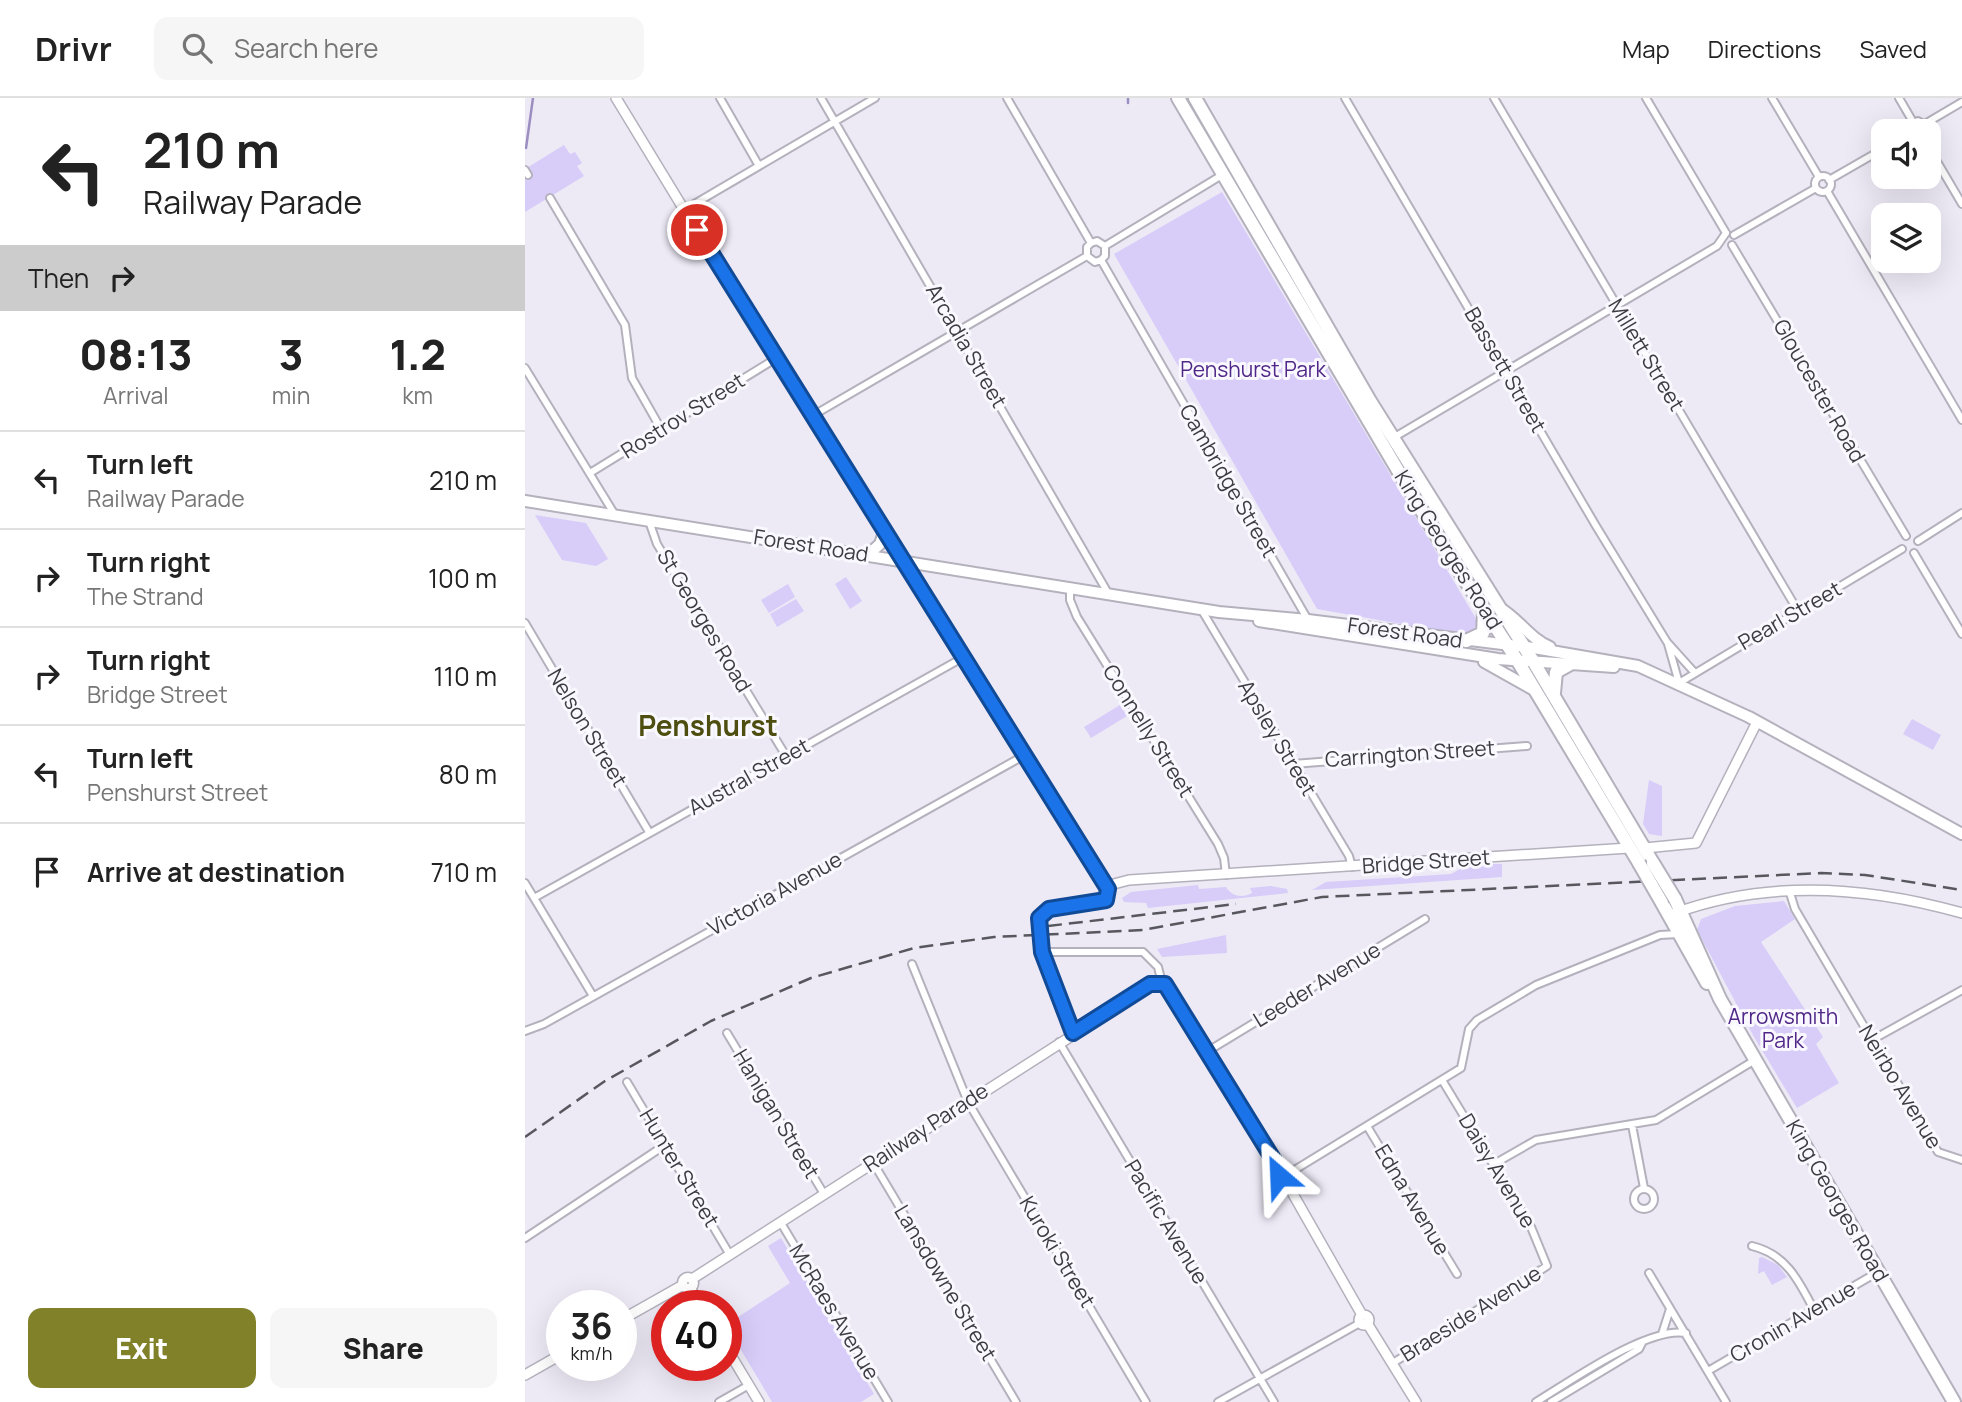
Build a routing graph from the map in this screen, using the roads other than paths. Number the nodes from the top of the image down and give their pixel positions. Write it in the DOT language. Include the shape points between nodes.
graph roads {
  1 [pos="616,98"];
  2 [pos="720,98"];
  3 [pos="821,98"];
  4 [pos="875,98"];
  5 [pos="1007,98"];
  6 [pos="1178,98"];
  7 [pos="1195,98"];
  8 [pos="1345,98"];
  9 [pos="1494,98"];
  10 [pos="1646,98"];
  11 [pos="1772,98"];
  12 [pos="1899,98"];
  13 [pos="1962,102"];
  14 [pos="1911,119"];
  15 [pos="1937,119"];
  16 [pos="835,121"];
  17 [pos="1217,136"];
  18 [pos="1871,156"];
  19 [pos="759,166"];
  20 [pos="1941,168"];
  21 [pos="1223,175"];
  22 [pos="1819,177"];
  23 [pos="1829,180"];
  24 [pos="1816,188"];
  25 [pos="1827,191"];
  26 [pos="549,198"];
  27 [pos="1962,204"];
  28 [pos="684,210"];
  29 [pos="1730,234"];
  30 [pos="1722,241"];
  31 [pos="1091,243"];
  32 [pos="1733,245"];
  33 [pos="1105,246"];
  34 [pos="1087,256"];
  35 [pos="1101,260"];
  36 [pos="1617,307"];
  37 [pos="957,332"];
  38 [pos="775,359"];
  39 [pos="525,368"];
  40 [pos="1506,372"];
  41 [pos="812,416"];
  42 [pos="1962,419"];
  43 [pos="661,429"];
  44 [pos="1393,438"];
  45 [pos="590,473"];
  46 [pos="525,501"];
  47 [pos="1962,513"];
  48 [pos="616,516"];
  49 [pos="649,521"];
  50 [pos="885,529"];
  51 [pos="1906,536"];
  52 [pos="1918,541"];
  53 [pos="1902,549"];
  54 [pos="1913,553"];
  55 [pos="869,555"];
  56 [pos="905,560"];
  57 [pos="1070,588"];
  58 [pos="1109,594"];
  59 [pos="1498,607"];
  60 [pos="1201,609"];
  61 [pos="1484,611"];
  62 [pos="1798,611"];
  63 [pos="525,623"];
  64 [pos="1308,625"];
  65 [pos="1962,634"];
  66 [pos="1467,641"];
  67 [pos="1667,642"];
  68 [pos="1507,645"];
  69 [pos="1524,647"];
  70 [pos="1461,654"];
  71 [pos="964,657"];
  72 [pos="1569,658"];
  73 [pos="1517,660"];
  74 [pos="1533,661"];
  75 [pos="1694,672"];
  76 [pos="1674,681"];
  77 [pos="1534,690"];
  78 [pos="1554,696"];
  79 [pos="1757,722"];
  80 [pos="1527,746"];
  81 [pos="786,755"];
  82 [pos="1025,755"];
  83 [pos="1293,764"];
  84 [pos="649,832"];
  85 [pos="1962,834"];
  86 [pos="1629,848"];
  87 [pos="1645,848"];
  88 [pos="1352,867"];
  89 [pos="1226,875"];
  90 [pos="525,883"];
  91 [pos="1106,886"];
  92 [pos="1789,890"];
  93 [pos="534,898"];
  94 [pos="1671,907"];
  95 [pos="1962,913"];
  96 [pos="1425,919"];
  97 [pos="1678,934"];
  98 [pos="1041,948"];
  99 [pos="912,964"];
  100 [pos="1163,983"];
  101 [pos="1962,990"];
  102 [pos="593,996"];
  103 [pos="1720,999"];
  104 [pos="525,1031"];
  105 [pos="727,1033"];
  106 [pos="1073,1033"];
  107 [pos="1872,1040"];
  108 [pos="1059,1042"];
  109 [pos="1208,1051"];
  110 [pos="1755,1060"];
  111 [pos="1442,1080"];
  112 [pos="627,1082"];
  113 [pos="968,1102"];
  114 [pos="1632,1125"];
  115 [pos="1367,1126"];
  116 [pos="665,1145"];
  117 [pos="1962,1160"];
  118 [pos="874,1164"];
  119 [pos="1494,1164"];
  120 [pos="1285,1176"];
  121 [pos="1644,1188"];
  122 [pos="824,1195"];
  123 [pos="781,1223"];
  124 [pos="525,1238"];
  125 [pos="1752,1246"];
  126 [pos="730,1255"];
  127 [pos="1547,1265"];
  128 [pos="1878,1272"];
  129 [pos="1649,1273"];
  130 [pos="1457,1275"];
  131 [pos="688,1284"];
  132 [pos="692,1290"];
  133 [pos="1670,1308"];
  134 [pos="1814,1310"];
  135 [pos="637,1311"];
  136 [pos="1363,1321"];
  137 [pos="1686,1333"];
  138 [pos="1662,1334"];
  139 [pos="1641,1343"];
  140 [pos="546,1363"];
  141 [pos="1393,1363"];
  142 [pos="1708,1371"];
  143 [pos="742,1373"];
  144 [pos="525,1375"];
  145 [pos="1259,1379"];
  146 [pos="749,1385"];
  147 [pos="719,1402"];
  148 [pos="759,1402"];
  149 [pos="888,1402"];
  150 [pos="1016,1402"];
  151 [pos="1146,1402"];
  152 [pos="1218,1402"];
  153 [pos="1274,1402"];
  154 [pos="1416,1402"];
  155 [pos="1536,1402"];
  156 [pos="1551,1402"];
  157 [pos="1726,1402"];
  158 [pos="1954,1402"];
  1 -- 28 [label="main road"];
  2 -- 19 [label="street"];
  3 -- 16 [label="street, Arcadia Street"];
  4 -- 16 [label="street"];
  5 -- 31 [label="street"];
  6 -- 21 [label="highway, King Georges Road"];
  7 -- 17 [label="highway, King Georges Road"];
  8 -- 40 [label="street, Bassett Street"];
  9 -- 36 [label="street, Millett Street"];
  10 -- 29 [label="street"];
  11 -- 22 [label="street"];
  12 -- 14 [label="street"];
  13 -- 15 [label="street"];
  16 -- 19 [label="street"];
  16 -- 37 [label="street, Arcadia Street"];
  17 -- 21 [label="highway"];
  17 -- 44 [label="highway, King Georges Road"];
  18 -- 23 [label="street"];
  19 -- 28 [label="street"];
  20 -- 27 [label="street"];
  21 -- 33 [label="street"];
  21 -- 61 [label="highway, King Georges Road"];
  22 -- 23 [label="street"];
  22 -- 24 [label="street"];
  23 -- 25 [label="street"];
  24 -- 25 [label="street"];
  24 -- 29 [label="street"];
  25 -- 42 [label="street"];
  26 -- 43 [label="street" via="627,329 632,378"];
  28 -- 38 [label="main road"];
  29 -- 30 [label="street"];
  29 -- 32 [label="street"];
  30 -- 32 [label="street"];
  30 -- 36 [label="street"];
  31 -- 33 [label="street"];
  31 -- 34 [label="street"];
  32 -- 51 [label="street, Gloucester Road"];
  33 -- 35 [label="street"];
  34 -- 35 [label="street"];
  34 -- 37 [label="street"];
  35 -- 64 [label="street, Cambridge Street"];
  36 -- 40 [label="street"];
  36 -- 62 [label="street, Millett Street"];
  37 -- 41 [label="street"];
  37 -- 58 [label="street, Arcadia Street"];
  38 -- 41 [label="main road"];
  38 -- 43 [label="street, Rostrov Street"];
  39 -- 45 [label="street"];
  40 -- 44 [label="street"];
  40 -- 67 [label="street, Bassett Street"];
  41 -- 50 [label="main road"];
  43 -- 45 [label="street, Rostrov Street"];
  44 -- 59 [label="highway, King Georges Road"];
  45 -- 48 [label="street"];
  46 -- 48 [label="main road, Forest Road"];
  47 -- 52 [label="street"];
  48 -- 49 [label="main road, Forest Road"];
  49 -- 55 [label="main road, Forest Road"];
  49 -- 81 [label="street, St Georges Road" via="657,544"];
  50 -- 55 [label="main road" via="880,544"];
  50 -- 56 [label="main road"];
  51 -- 52 [label="street"];
  51 -- 53 [label="street"];
  52 -- 54 [label="street"];
  53 -- 54 [label="street"];
  53 -- 62 [label="street, Pearl Street"];
  54 -- 65 [label="street"];
  55 -- 56 [label="main road, Forest Road"];
  56 -- 57 [label="main road, Forest Road"];
  56 -- 71 [label="main road"];
  57 -- 58 [label="main road, Forest Road"];
  57 -- 89 [label="street, Connelly Street" via="1077,617 1218,844"];
  58 -- 60 [label="main road, Forest Road"];
  59 -- 69 [label="highway, King Georges Road"];
  59 -- 72 [label="main road" via="1514,616 1534,638"];
  60 -- 64 [label="main road, Forest Road"];
  60 -- 83 [label="street, Apsley Street"];
  61 -- 66 [label="highway" via="1483,633"];
  61 -- 68 [label="highway, King Georges Road"];
  62 -- 75 [label="street, Pearl Street"];
  63 -- 84 [label="street, Nelson Street"];
  64 -- 66 [label="main road, Forest Road"];
  64 -- 70 [label="main road, Forest Road"];
  66 -- 68 [label="main road, Forest Road"];
  67 -- 75 [label="street, Bassett Street"];
  67 -- 76 [label="street, Bassett Street"];
  68 -- 69 [label="main road, Forest Road"];
  68 -- 73 [label="highway, King Georges Road"];
  69 -- 72 [label="main road, Forest Road"];
  69 -- 74 [label="highway, King Georges Road"];
  70 -- 73 [label="main road, Forest Road"];
  70 -- 77 [label="main road" via="1490,664"];
  71 -- 81 [label="street, Austral Street"];
  71 -- 82 [label="main road"];
  72 -- 74 [label="main road, Forest Road"];
  72 -- 76 [label="main road, Forest Road"];
  72 -- 78 [label="highway" via="1556,671"];
  73 -- 74 [label="main road, Forest Road"];
  73 -- 77 [label="highway, King Georges Road"];
  74 -- 78 [label="highway, King Georges Road"];
  75 -- 76 [label="street, Pearl Street"];
  76 -- 79 [label="main road, Forest Road"];
  77 -- 86 [label="highway, King Georges Road"];
  78 -- 87 [label="highway, King Georges Road"];
  79 -- 85 [label="main road, Forest Road"];
  79 -- 87 [label="main road, Bridge Street" via="1698,841"];
  80 -- 83 [label="street, Carrington Street"];
  81 -- 84 [label="street, Austral Street"];
  82 -- 91 [label="main road"];
  82 -- 102 [label="street, Victoria Avenue"];
  83 -- 88 [label="street, Apsley Street"];
  84 -- 93 [label="street, Austral Street"];
  86 -- 87 [label="highway, Bridge Street"];
  86 -- 88 [label="main road, Bridge Street"];
  86 -- 94 [label="highway, King Georges Road, bridge"];
  87 -- 94 [label="highway, King Georges Road, bridge"];
  88 -- 89 [label="main road, Bridge Street"];
  89 -- 91 [label="main road, Bridge Street" via="1129,880"];
  90 -- 93 [label="street"];
  91 -- 98 [label="main road, bridge" via="1106,900 1049,909 1039,918"];
  92 -- 94 [label="main road"];
  92 -- 95 [label="main road" via="1889,896"];
  92 -- 107 [label="street, Neirbo Avenue" via="1792,904"];
  93 -- 102 [label="street"];
  94 -- 97 [label="highway, King Georges Road"];
  94 -- 103 [label="highway, King Georges Road"];
  96 -- 109 [label="street, Leeder Avenue"];
  97 -- 103 [label="highway, King Georges Road"];
  97 -- 111 [label="street" via="1654,937 1536,985 1477,1020 1469,1029 1463,1065"];
  98 -- 100 [label="street" via="1143,952 1158,967"];
  98 -- 106 [label="main road"];
  99 -- 113 [label="street, Kuroki Street"];
  100 -- 106 [label="main road, Railway Parade" via="1150,984"];
  100 -- 109 [label="main road"];
  101 -- 107 [label="street"];
  102 -- 104 [label="street, Victoria Avenue"];
  103 -- 110 [label="highway, King Georges Road"];
  105 -- 122 [label="street, Hanigan Street"];
  106 -- 108 [label="main road, Railway Parade"];
  107 -- 117 [label="street, Neirbo Avenue" via="1938,1152"];
  108 -- 113 [label="main road, Railway Parade"];
  108 -- 145 [label="street, Pacific Avenue"];
  109 -- 120 [label="main road"];
  110 -- 114 [label="street" via="1656,1120"];
  110 -- 128 [label="highway, King Georges Road"];
  111 -- 115 [label="street"];
  111 -- 119 [label="street, Daisy Avenue"];
  112 -- 116 [label="street, Hunter Street"];
  113 -- 118 [label="main road, Railway Parade"];
  113 -- 151 [label="street, Kuroki Street"];
  114 -- 119 [label="street" via="1531,1141"];
  114 -- 121 [label="street"];
  115 -- 120 [label="street"];
  115 -- 130 [label="street, Edna Avenue"];
  116 -- 124 [label="street"];
  116 -- 126 [label="street, Hunter Street"];
  118 -- 122 [label="main road, Railway Parade"];
  118 -- 150 [label="street, Lansdowne Street"];
  119 -- 127 [label="street, Daisy Avenue"];
  120 -- 136 [label="main road"];
  122 -- 123 [label="main road, Railway Parade"];
  123 -- 126 [label="main road, Railway Parade"];
  123 -- 149 [label="street, McRaes Avenue"];
  125 -- 134 [label="street" via="1783,1261"];
  126 -- 131 [label="main road, Railway Parade"];
  127 -- 141 [label="street, Braeside Avenue"];
  128 -- 134 [label="street, Cronin Avenue"];
  128 -- 158 [label="highway, King Georges Road"];
  129 -- 133 [label="street"];
  131 -- 132 [label="main road"];
  131 -- 135 [label="main road, Railway Parade"];
  133 -- 137 [label="street"];
  133 -- 138 [label="street"];
  134 -- 142 [label="street, Cronin Avenue"];
  136 -- 141 [label="main road"];
  136 -- 145 [label="street"];
  137 -- 138 [label="street" via="1673,1330"];
  137 -- 142 [label="street"];
  138 -- 139 [label="street"];
  139 -- 155 [label="street"];
  139 -- 156 [label="street" via="1639,1349"];
  140 -- 144 [label="main road"];
  141 -- 154 [label="main road"];
  142 -- 157 [label="street"];
  143 -- 146 [label="main road"];
  145 -- 152 [label="street"];
  145 -- 153 [label="street, Pacific Avenue"];
  146 -- 147 [label="street"];
  146 -- 148 [label="main road"];
}
